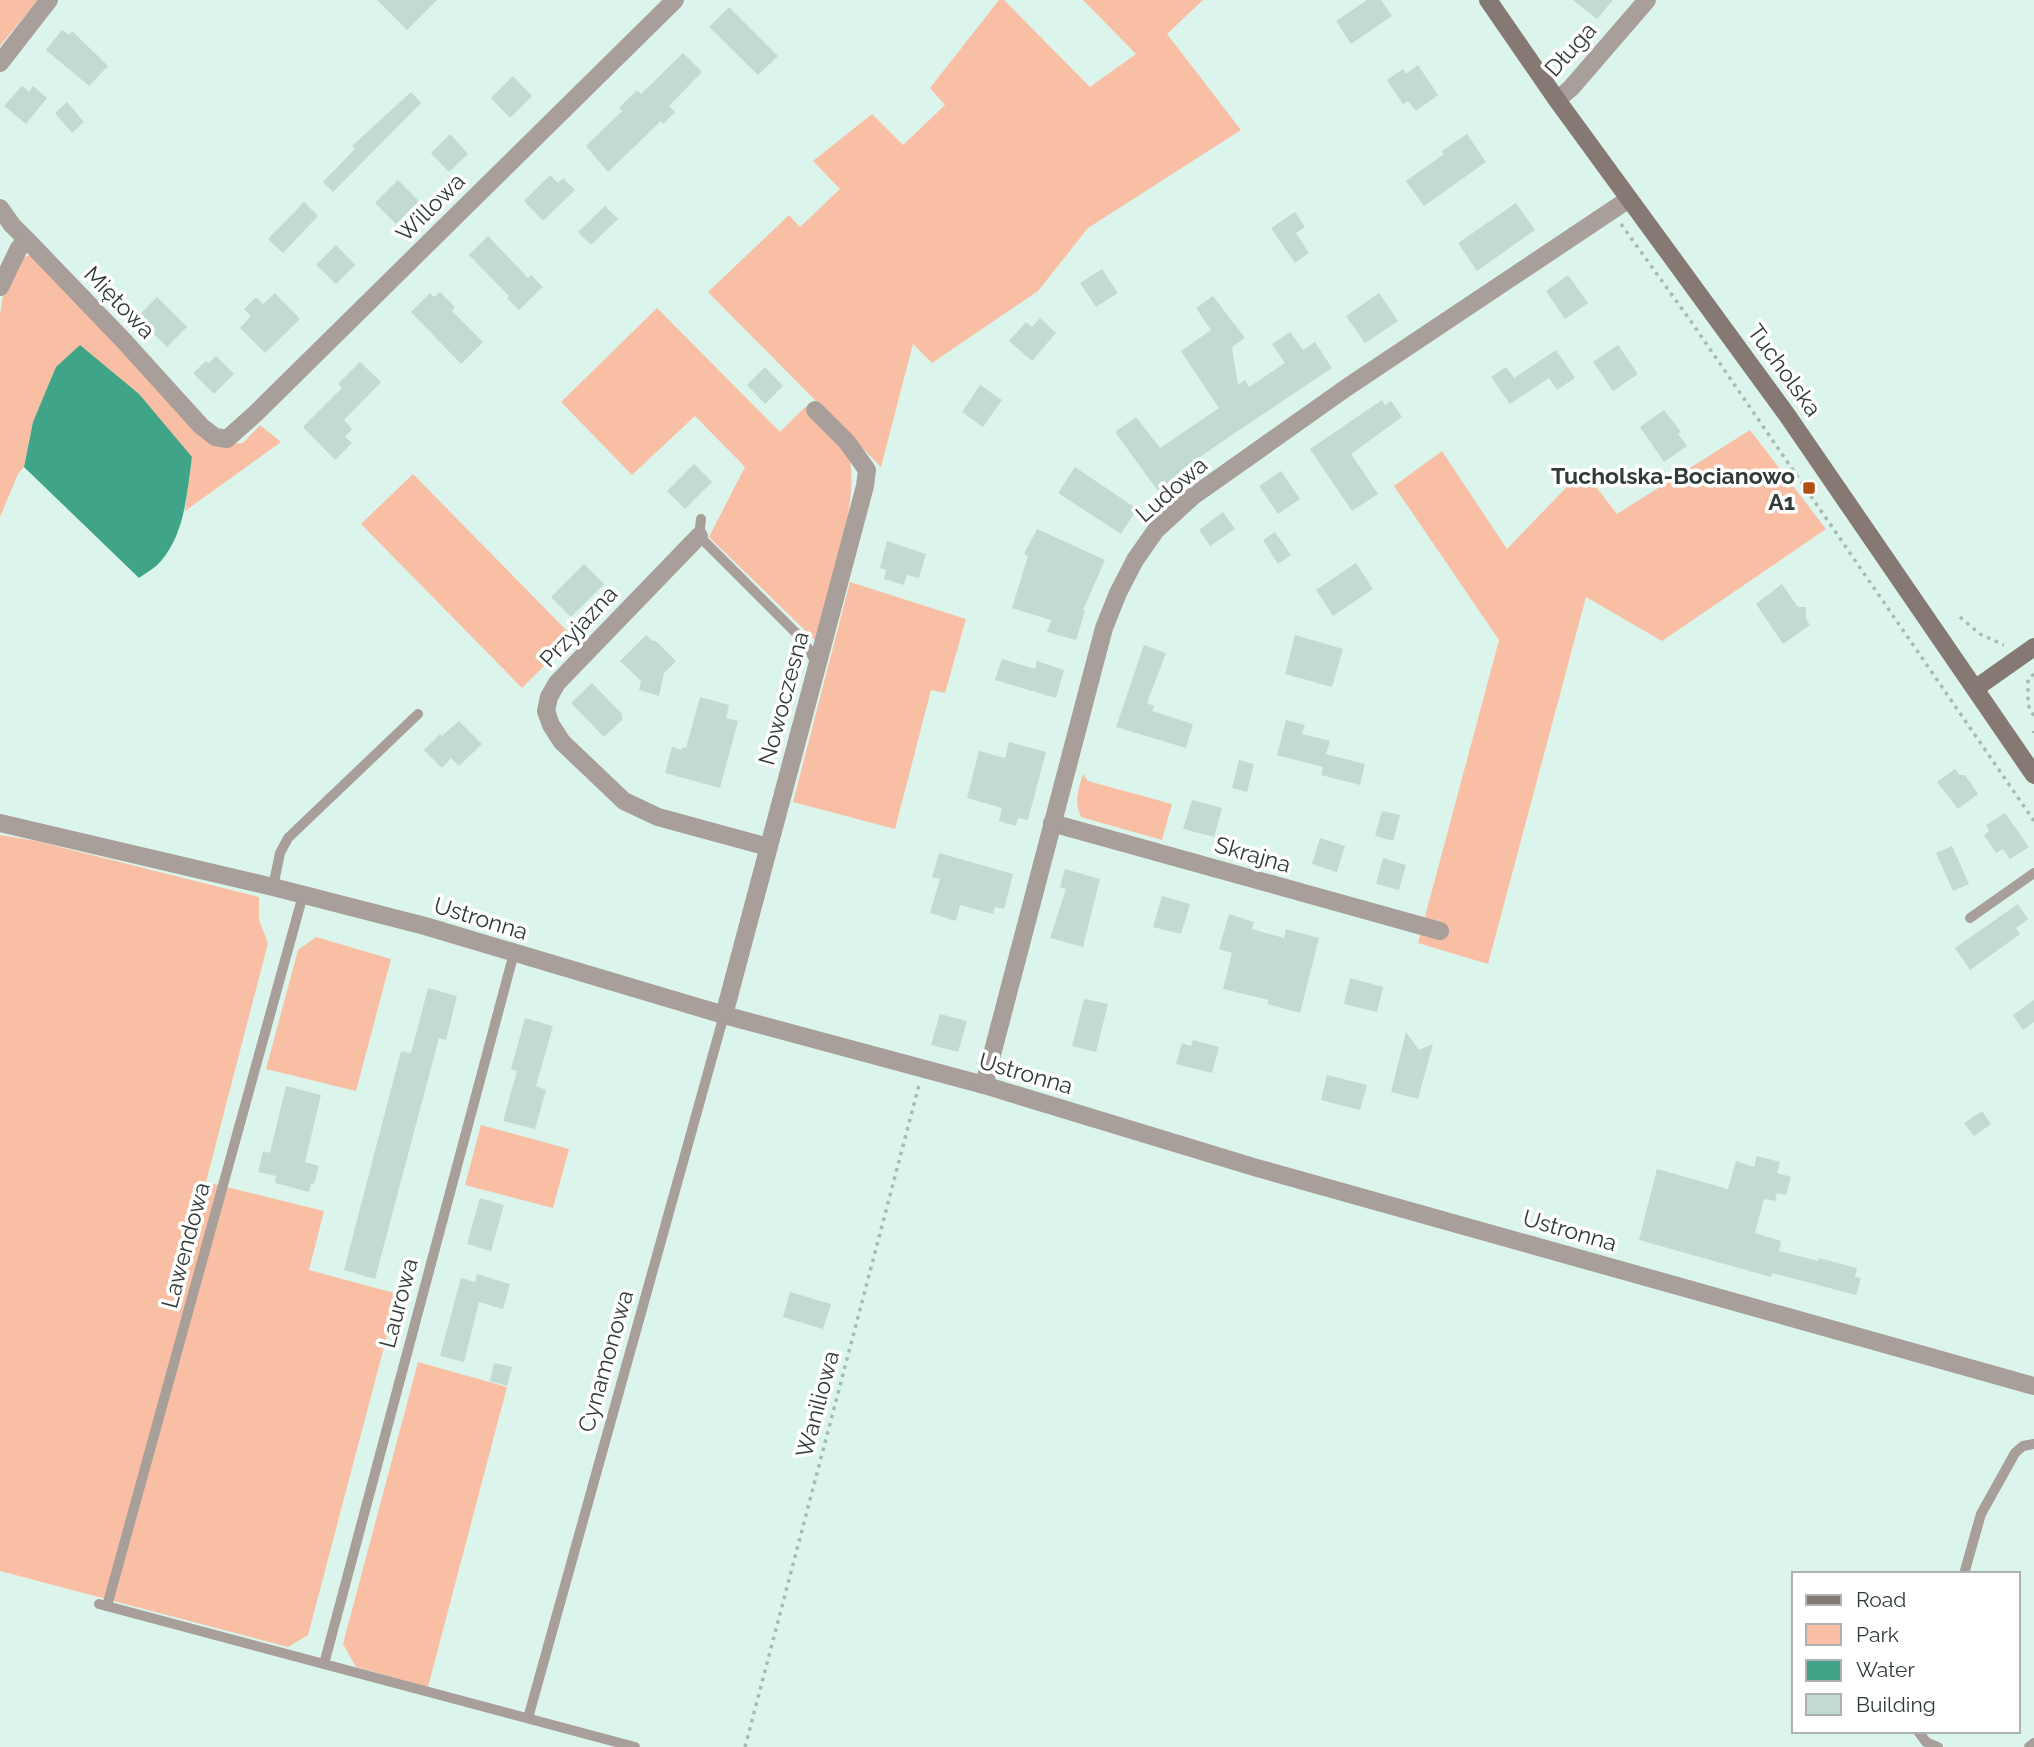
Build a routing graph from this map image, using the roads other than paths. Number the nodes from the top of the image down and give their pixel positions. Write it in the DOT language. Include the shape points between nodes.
graph roads {
  1 [pos="49,0"];
  2 [pos="675,0"];
  3 [pos="1488,0"];
  4 [pos="1647,0"];
  5 [pos="0,63"];
  6 [pos="1557,100"];
  7 [pos="1629,199"];
  8 [pos="0,208"];
  9 [pos="27,240"];
  10 [pos="0,287"];
  11 [pos="815,410"];
  12 [pos="215,437"];
  13 [pos="700,527"];
  14 [pos="2034,647"];
  15 [pos="817,664"];
  16 [pos="1976,688"];
  17 [pos="418,714"];
  18 [pos="2034,775"];
  19 [pos="0,823"];
  20 [pos="1052,824"];
  21 [pos="768,847"];
  22 [pos="2034,873"];
  23 [pos="273,887"];
  24 [pos="303,895"];
  25 [pos="1970,918"];
  26 [pos="1440,931"];
  27 [pos="514,953"];
  28 [pos="724,1015"];
  29 [pos="984,1086"];
  30 [pos="2034,1386"];
  31 [pos="2034,1444"];
  32 [pos="1965,1572"];
  33 [pos="324,1664"];
  34 [pos="528,1718"];
  35 [pos="1919,1733"];
  36 [pos="2034,1743"];
  37 [pos="635,1747"];
  38 [pos="1938,1747"];
  39 [pos="2029,1747"];
  1 -- 5 [label="street"];
  2 -- 12 [label="street, Willowa" via="238,430 227,439"];
  3 -- 6 [label="main road, Tucholska"];
  4 -- 6 [label="street, Długa"];
  6 -- 7 [label="main road, Tucholska"];
  7 -- 16 [label="main road, Tucholska" via="1787,415"];
  7 -- 20 [label="street, Ludowa" via="1346,388 1192,497 1156,530 1135,560 1104,628"];
  8 -- 9 [label="street, Miętowa"];
  9 -- 10 [label="street"];
  9 -- 12 [label="street, Miętowa"];
  11 -- 15 [label="street, Nowoczesna" via="867,470"];
  13 -- 15 [label="lane" via="803,640"];
  13 -- 21 [label="street, Przyjazna" via="556,683 546,711 562,742 624,801 658,817"];
  14 -- 16 [label="main road"];
  15 -- 21 [label="street, Nowoczesna"];
  16 -- 18 [label="main road, Tucholska"];
  17 -- 23 [label="lane" via="288,838"];
  19 -- 23 [label="street, Ustronna"];
  20 -- 26 [label="street, Skrajna"];
  20 -- 29 [label="street, Ludowa"];
  21 -- 28 [label="street, Nowoczesna"];
  22 -- 25 [label="lane"];
  23 -- 24 [label="street, Ustronna"];
  24 -- 27 [label="street, Ustronna"];
  24 -- 33 [label="lane, Lawendowa" via="103,1605"];
  27 -- 28 [label="street, Ustronna"];
  27 -- 33 [label="lane, Laurowa"];
  28 -- 29 [label="street, Ustronna"];
  28 -- 34 [label="lane, Cynamonowa"];
  29 -- 30 [label="street, Ustronna" via="1271,1172"];
  31 -- 32 [label="lane" via="2015,1452 1981,1514"];
  33 -- 34 [label="lane"];
  34 -- 37 [label="lane"];
  35 -- 38 [label="lane"];
  36 -- 39 [label="lane"];
}
